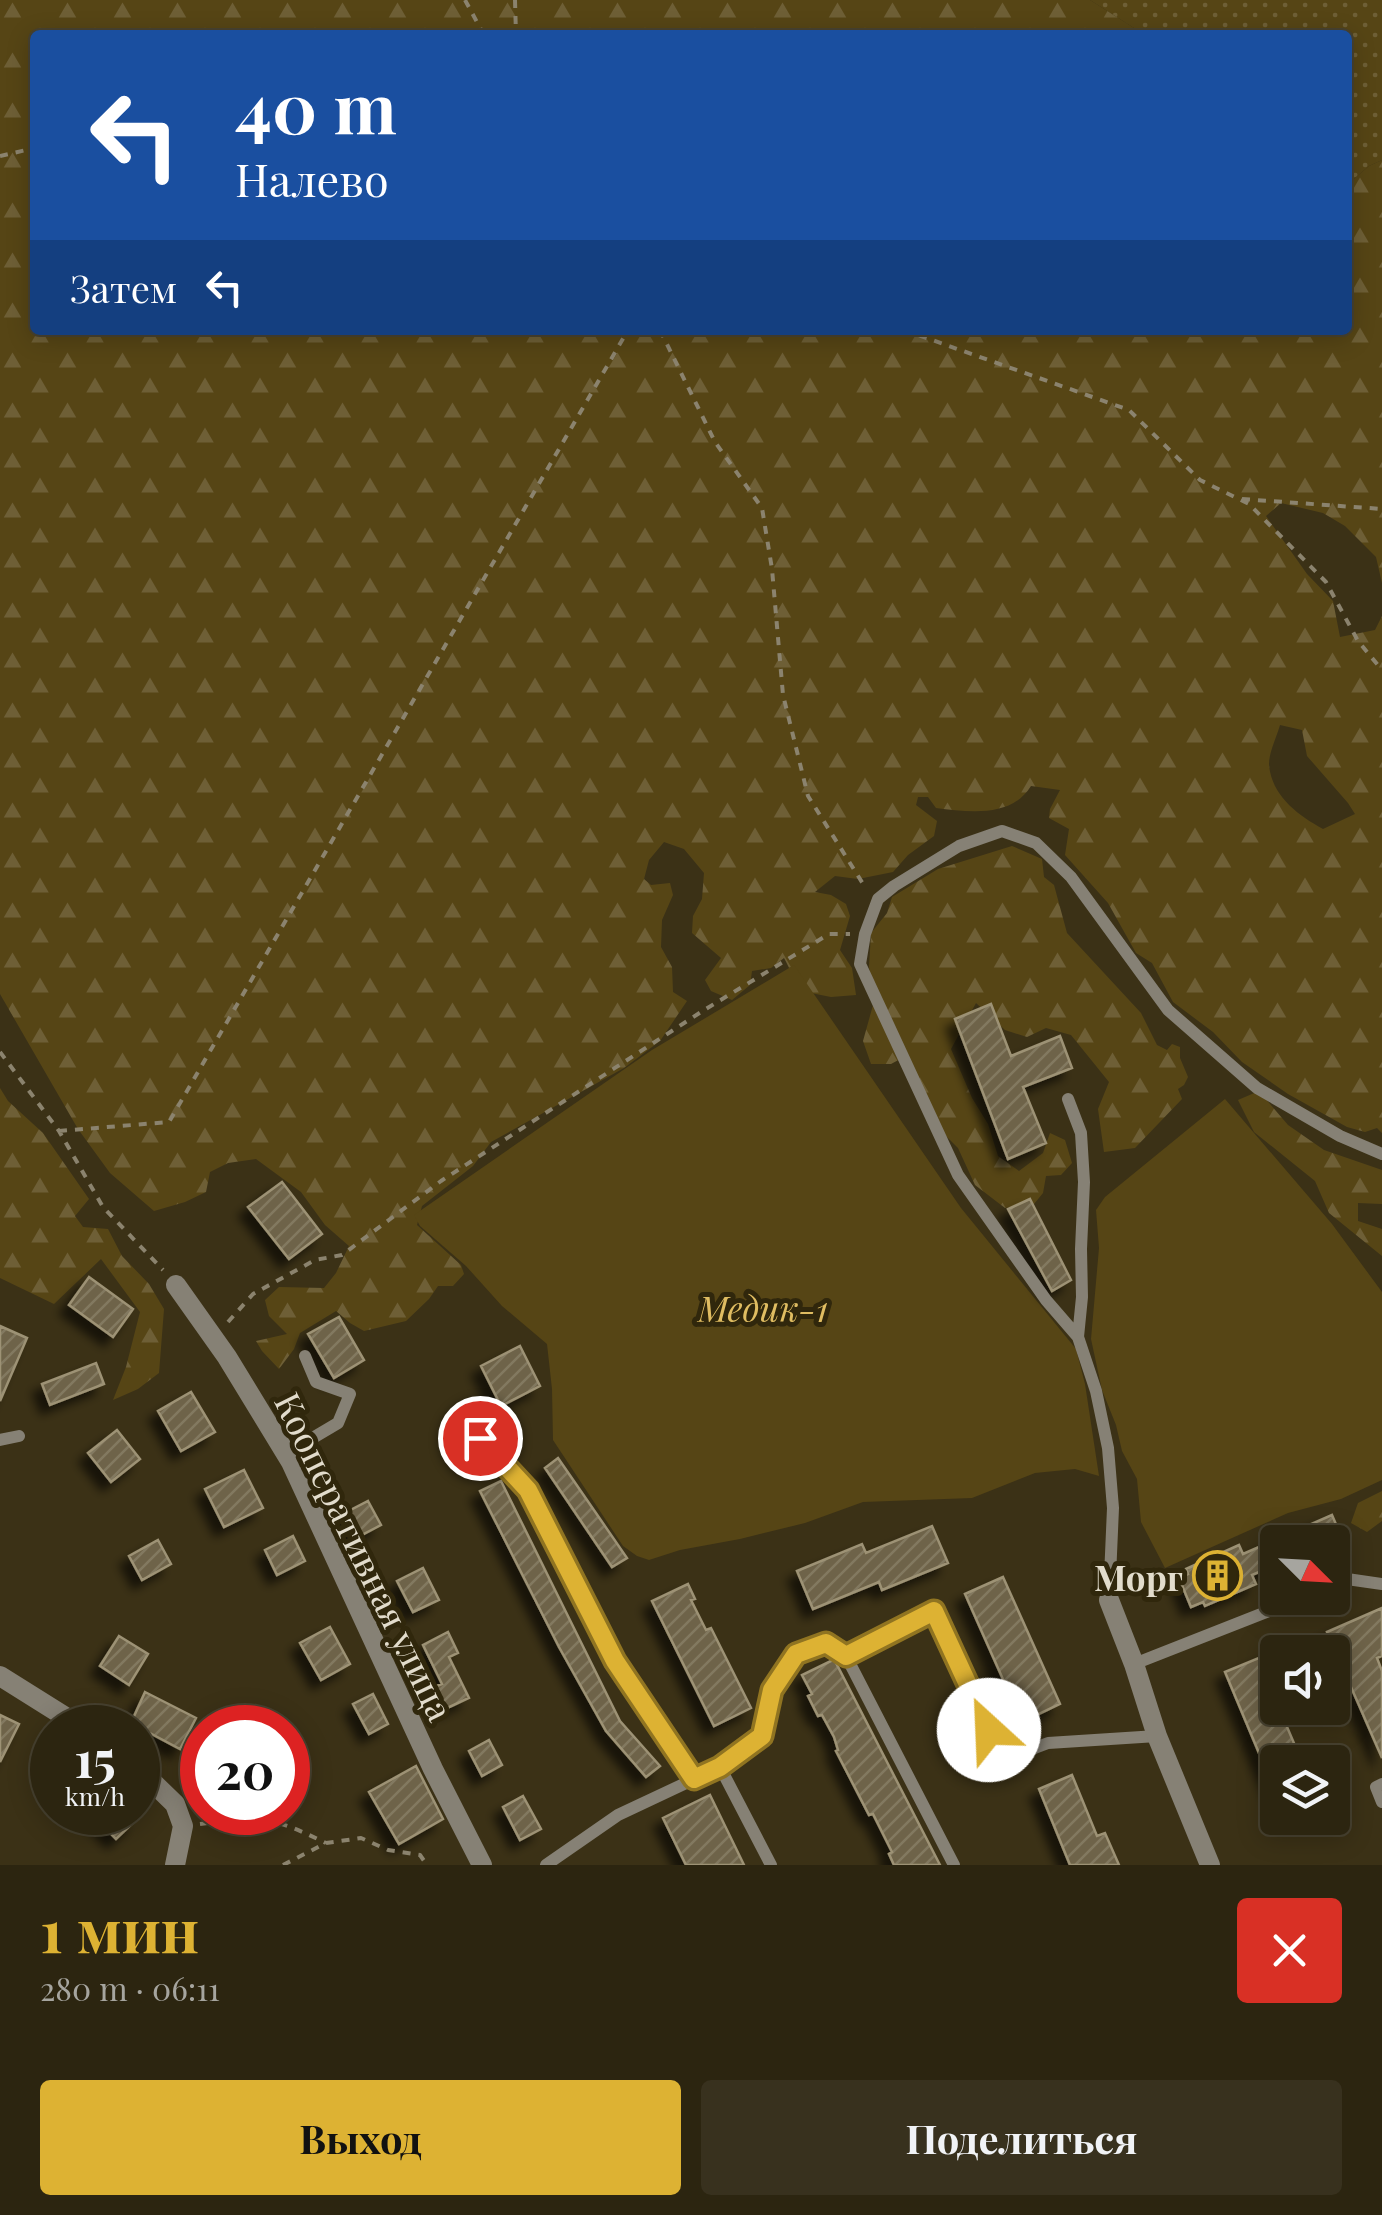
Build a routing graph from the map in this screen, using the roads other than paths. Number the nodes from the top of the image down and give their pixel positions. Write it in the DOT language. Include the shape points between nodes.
graph roads {
  1 [pos="1068,1098"];
  2 [pos="1382,1154"];
  3 [pos="176,1285"];
  4 [pos="1078,1337"];
  5 [pos="305,1356"];
  6 [pos="462,1427"];
  7 [pos="19,1436"];
  8 [pos="0,1440"];
  9 [pos="291,1462"];
  10 [pos="1350,1580"];
  11 [pos="1382,1584"];
  12 [pos="1108,1600"];
  13 [pos="1260,1614"];
  14 [pos="846,1656"];
  15 [pos="1134,1664"];
  16 [pos="0,1676"];
  17 [pos="46,1705"];
  18 [pos="1157,1736"];
  19 [pos="720,1767"];
  20 [pos="694,1779"];
  21 [pos="1382,1784"];
  22 [pos="160,1790"];
  23 [pos="1382,1802"];
  24 [pos="176,1865"];
  25 [pos="482,1865"];
  26 [pos="546,1865"];
  27 [pos="771,1865"];
  28 [pos="954,1865"];
  29 [pos="1210,1865"];
  1 -- 4 [label="lane" via="1081,1133 1084,1182"];
  2 -- 4 [label="lane" via="1257,1088 1168,1010 1071,877 1036,843 1002,832 959,846 878,898 860,964 958,1175"];
  3 -- 9 [label="street, Кооперативная улица"];
  4 -- 12 [label="lane" via="1108,1448"];
  5 -- 9 [label="lane" via="316,1382 350,1394 338,1423"];
  6 -- 20 [label="lane" via="528,1490 615,1661"];
  7 -- 8 [label="lane"];
  9 -- 25 [label="street, Кооперативная улица"];
  10 -- 11 [label="lane"];
  12 -- 15 [label="street"];
  13 -- 15 [label="lane"];
  14 -- 18 [label="lane" via="934,1611 1002,1760 1048,1743"];
  14 -- 19 [label="lane" via="826,1643 796,1654 772,1690 762,1736"];
  14 -- 28 [label="lane"];
  15 -- 18 [label="street"];
  16 -- 17 [label="street"];
  18 -- 29 [label="street"];
  19 -- 20 [label="lane"];
  19 -- 27 [label="lane"];
  20 -- 26 [label="lane" via="618,1816"];
  21 -- 23 [label="lane" via="1376,1787"];
  22 -- 24 [label="street" via="182,1826"];
}
